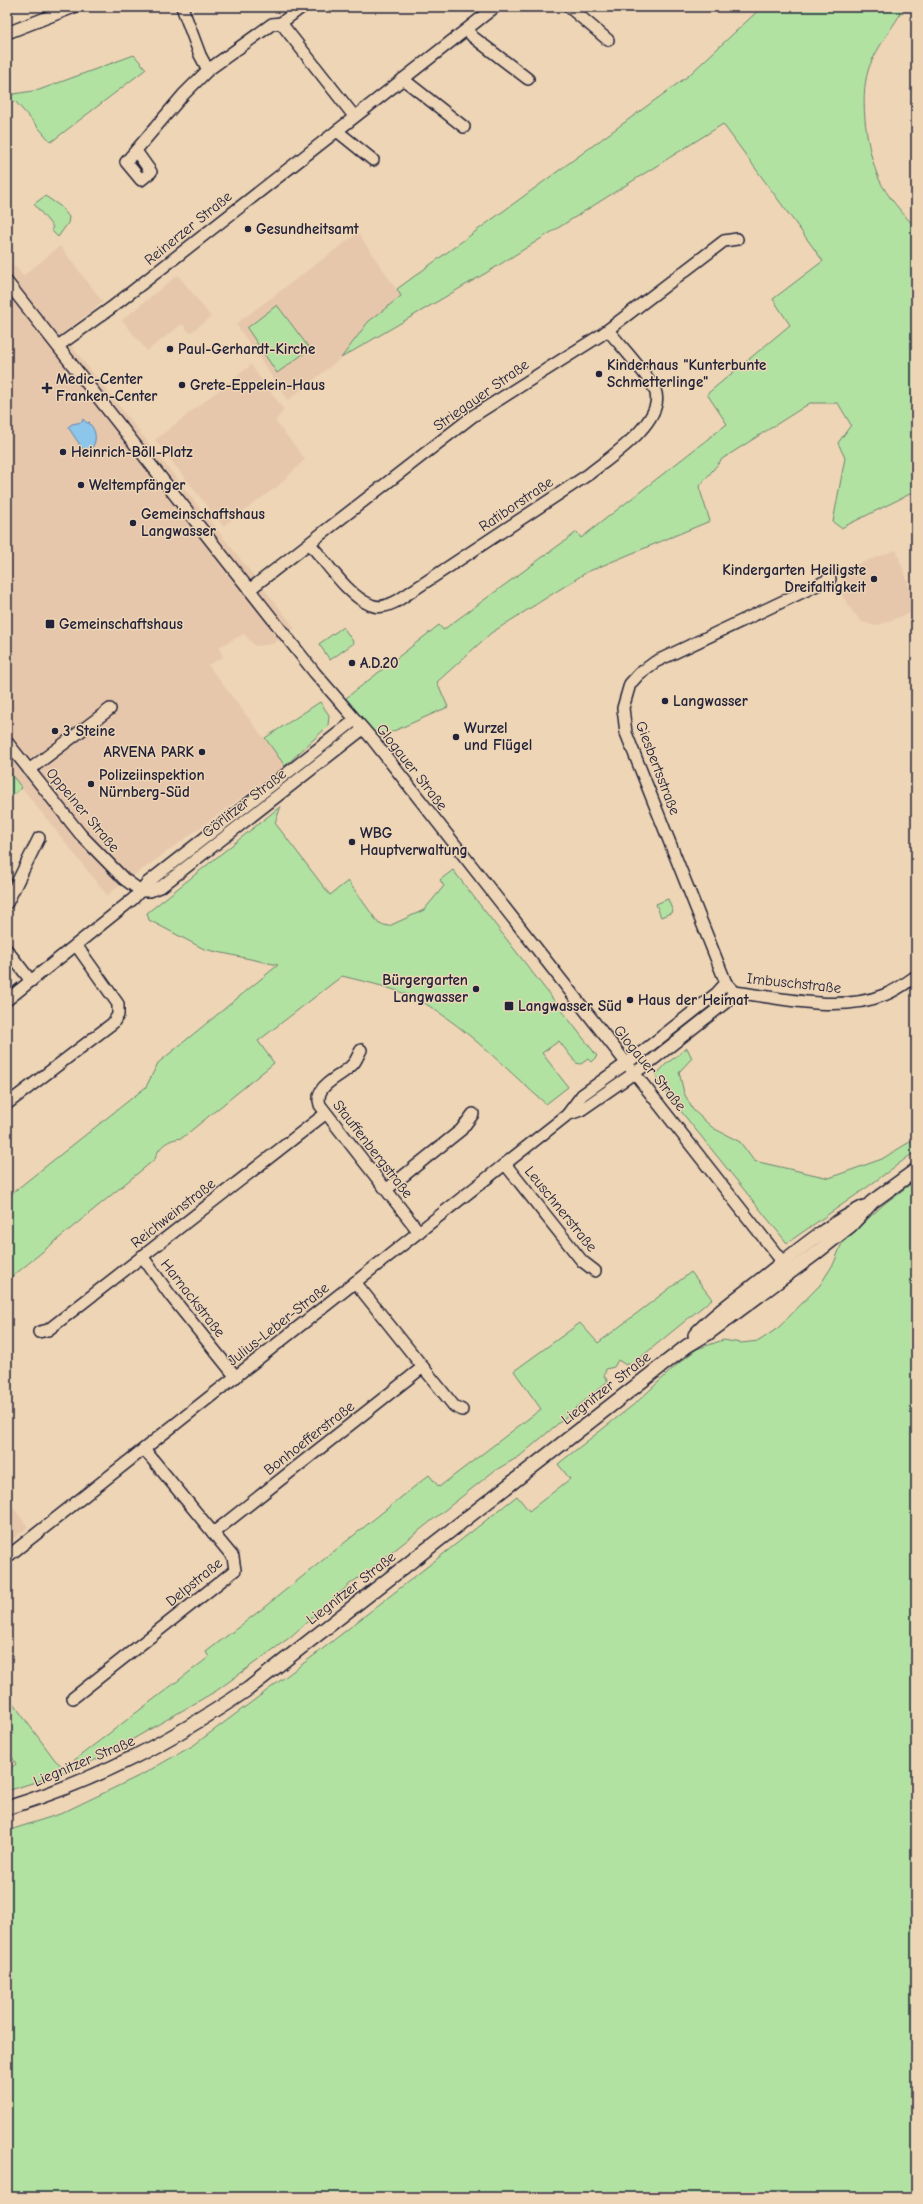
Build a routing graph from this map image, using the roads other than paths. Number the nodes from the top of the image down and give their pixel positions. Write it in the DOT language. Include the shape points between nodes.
graph roads {
  1 [pos="74,7"];
  2 [pos="182,7"];
  3 [pos="302,7"];
  4 [pos="495,7"];
  5 [pos="569,7"];
  6 [pos="281,23"];
  7 [pos="467,30"];
  8 [pos="7,33"];
  9 [pos="608,40"];
  10 [pos="208,70"];
  11 [pos="403,79"];
  12 [pos="528,79"];
  13 [pos="354,116"];
  14 [pos="464,127"];
  15 [pos="337,131"];
  16 [pos="136,151"];
  17 [pos="373,160"];
  18 [pos="737,239"];
  19 [pos="7,282"];
  20 [pos="608,330"];
  21 [pos="58,346"];
  22 [pos="310,544"];
  23 [pos="830,579"];
  24 [pos="249,590"];
  25 [pos="110,709"];
  26 [pos="355,720"];
  27 [pos="363,729"];
  28 [pos="7,742"];
  29 [pos="29,770"];
  30 [pos="39,838"];
  31 [pos="141,891"];
  32 [pos="7,903"];
  33 [pos="76,945"];
  34 [pos="7,950"];
  35 [pos="916,976"];
  36 [pos="31,981"];
  37 [pos="726,983"];
  38 [pos="735,992"];
  39 [pos="7,1000"];
  40 [pos="361,1050"];
  41 [pos="626,1062"];
  42 [pos="634,1072"];
  43 [pos="7,1104"];
  44 [pos="325,1114"];
  45 [pos="473,1114"];
  46 [pos="567,1115"];
  47 [pos="505,1164"];
  48 [pos="916,1170"];
  49 [pos="387,1189"];
  50 [pos="419,1232"];
  51 [pos="142,1256"];
  52 [pos="787,1267"];
  53 [pos="595,1271"];
  54 [pos="355,1282"];
  55 [pos="39,1332"];
  56 [pos="423,1367"];
  57 [pos="236,1376"];
  58 [pos="462,1410"];
  59 [pos="144,1449"];
  60 [pos="213,1533"];
  61 [pos="7,1557"];
  62 [pos="73,1698"];
  63 [pos="7,1808"];
  1 -- 8 [label="street"];
  2 -- 10 [label="street"];
  3 -- 6 [label="street"];
  4 -- 7 [label="street, Reinerzer Straße"];
  5 -- 9 [label="street"];
  6 -- 10 [label="street" via="272,24"];
  6 -- 13 [label="street"];
  7 -- 11 [label="street, Reinerzer Straße"];
  7 -- 12 [label="street" via="472,37"];
  10 -- 16 [label="street" via="183,95"];
  11 -- 13 [label="street, Reinerzer Straße"];
  11 -- 14 [label="street"];
  13 -- 15 [label="street, Reinerzer Straße"];
  15 -- 17 [label="street"];
  15 -- 21 [label="street, Reinerzer Straße" via="111,308"];
  18 -- 20 [label="street, Striegauer Straße" via="724,241"];
  19 -- 21 [label="street, Glogauer Straße"];
  20 -- 22 [label="street, Striegauer Straße" via="474,416"];
  20 -- 22 [label="street, Ratiborstraße" via="654,389 656,406 651,419 613,456 589,474 385,607 372,606 357,598"];
  21 -- 24 [label="street, Glogauer Straße"];
  22 -- 24 [label="street, Striegauer Straße"];
  23 -- 37 [label="street, Giesbertsstraße" via="655,662 630,684 626,696 623,708 626,734"];
  24 -- 26 [label="street, Glogauer Straße"];
  25 -- 29 [label="street"];
  26 -- 27 [label="street, Glogauer Straße"];
  26 -- 31 [label="street, Görlitzer Straße" via="146,883"];
  27 -- 31 [label="street, Görlitzer Straße" via="162,886 150,892"];
  27 -- 41 [label="street, Glogauer Straße"];
  28 -- 29 [label="street, Oppelner Straße"];
  29 -- 31 [label="street, Oppelner Straße" via="91,846 124,880"];
  30 -- 32 [label="street"];
  31 -- 33 [label="street, Görlitzer Straße"];
  33 -- 36 [label="street, Görlitzer Straße"];
  33 -- 43 [label="street" via="118,1004 118,1015 113,1023"];
  34 -- 36 [label="street"];
  35 -- 38 [label="street, Imbuschstraße" via="884,996 860,1002 837,1004"];
  36 -- 39 [label="street, Görlitzer Straße"];
  37 -- 38 [label="street, Imbuschstraße"];
  37 -- 41 [label="street, Imbuschstraße" via="717,993"];
  38 -- 42 [label="street, Imbuschstraße" via="725,1003"];
  40 -- 44 [label="street, Stauffenbergstraße" via="353,1064 320,1090 318,1098"];
  41 -- 42 [label="street, Glogauer Straße"];
  41 -- 46 [label="street, Julius-Leber-Straße" via="582,1095"];
  42 -- 46 [label="street, Julius-Leber-Straße" via="581,1110"];
  42 -- 52 [label="street, Glogauer Straße"];
  44 -- 49 [label="street, Stauffenbergstraße"];
  44 -- 51 [label="street, Reichweinstraße"];
  45 -- 49 [label="street" via="461,1130"];
  46 -- 47 [label="street, Julius-Leber-Straße"];
  47 -- 50 [label="street, Julius-Leber-Straße"];
  47 -- 53 [label="street, Leuschnerstraße" via="582,1261"];
  48 -- 52 [label="main road, Liegnitzer Straße" via="872,1202 845,1216"];
  49 -- 50 [label="street, Stauffenbergstraße"];
  50 -- 54 [label="street, Julius-Leber-Straße"];
  51 -- 55 [label="street, Reichweinstraße" via="48,1330"];
  51 -- 57 [label="street, Harnackstraße" via="170,1295"];
  52 -- 63 [label="main road, Liegnitzer Straße" via="714,1316 686,1346 228,1703 170,1740 133,1759 60,1791"];
  54 -- 56 [label="street"];
  54 -- 57 [label="street, Julius-Leber-Straße"];
  56 -- 58 [label="street" via="454,1406"];
  56 -- 60 [label="street, Bonhoefferstraße"];
  57 -- 59 [label="street, Julius-Leber-Straße"];
  59 -- 60 [label="street, Delpstraße"];
  59 -- 61 [label="street, Julius-Leber-Straße"];
  60 -- 62 [label="street, Delpstraße" via="233,1557 235,1570"];
}
